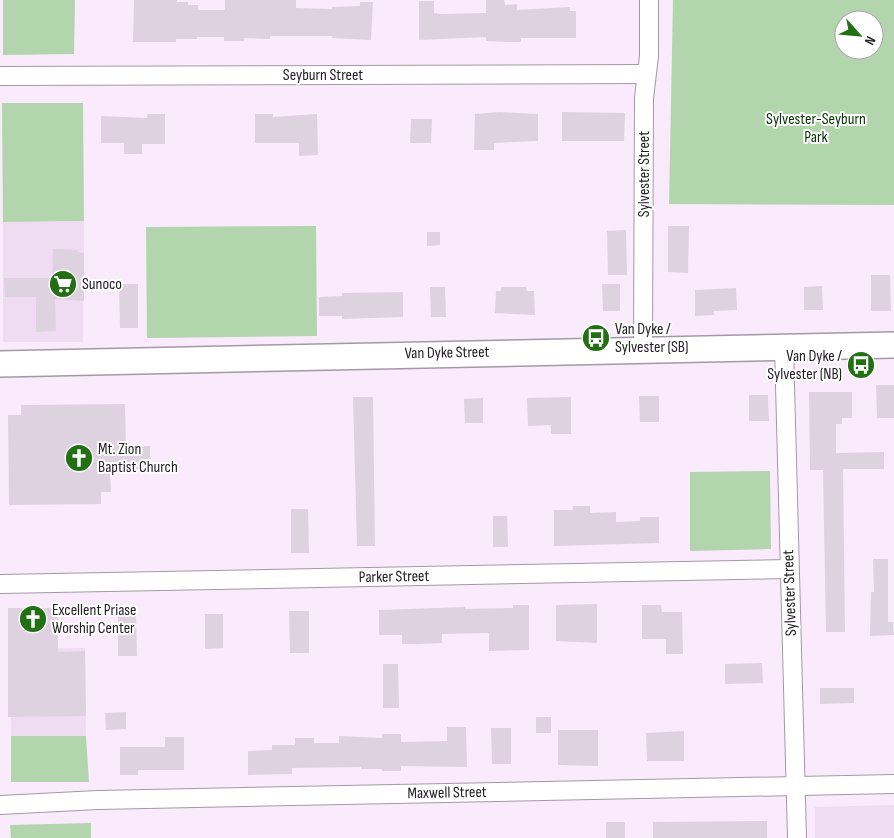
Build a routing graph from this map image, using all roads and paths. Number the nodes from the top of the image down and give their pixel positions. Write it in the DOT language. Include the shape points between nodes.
graph roads {
  1 [pos="649,0"];
  2 [pos="646,74"];
  3 [pos="0,76"];
  4 [pos="894,345"];
  5 [pos="784,348"];
  6 [pos="643,349"];
  7 [pos="0,364"];
  8 [pos="789,569"];
  9 [pos="0,584"];
  10 [pos="894,784"];
  11 [pos="796,786"];
  12 [pos="0,805"];
  13 [pos="797,838"];
  1 -- 2 [label="street, Sylvester Street"];
  2 -- 3 [label="street, Seyburn Street"];
  2 -- 6 [label="street, Sylvester Street"];
  4 -- 5 [label="main road, Van Dyke Street"];
  5 -- 6 [label="main road, Van Dyke Street"];
  5 -- 8 [label="street, Sylvester Street"];
  6 -- 7 [label="main road, Van Dyke Street"];
  8 -- 9 [label="street, Parker Street"];
  8 -- 11 [label="street, Sylvester Street"];
  10 -- 11 [label="street, Maxwell Street"];
  11 -- 12 [label="street, Maxwell Street"];
  11 -- 13 [label="street, Sylvester Street"];
}
